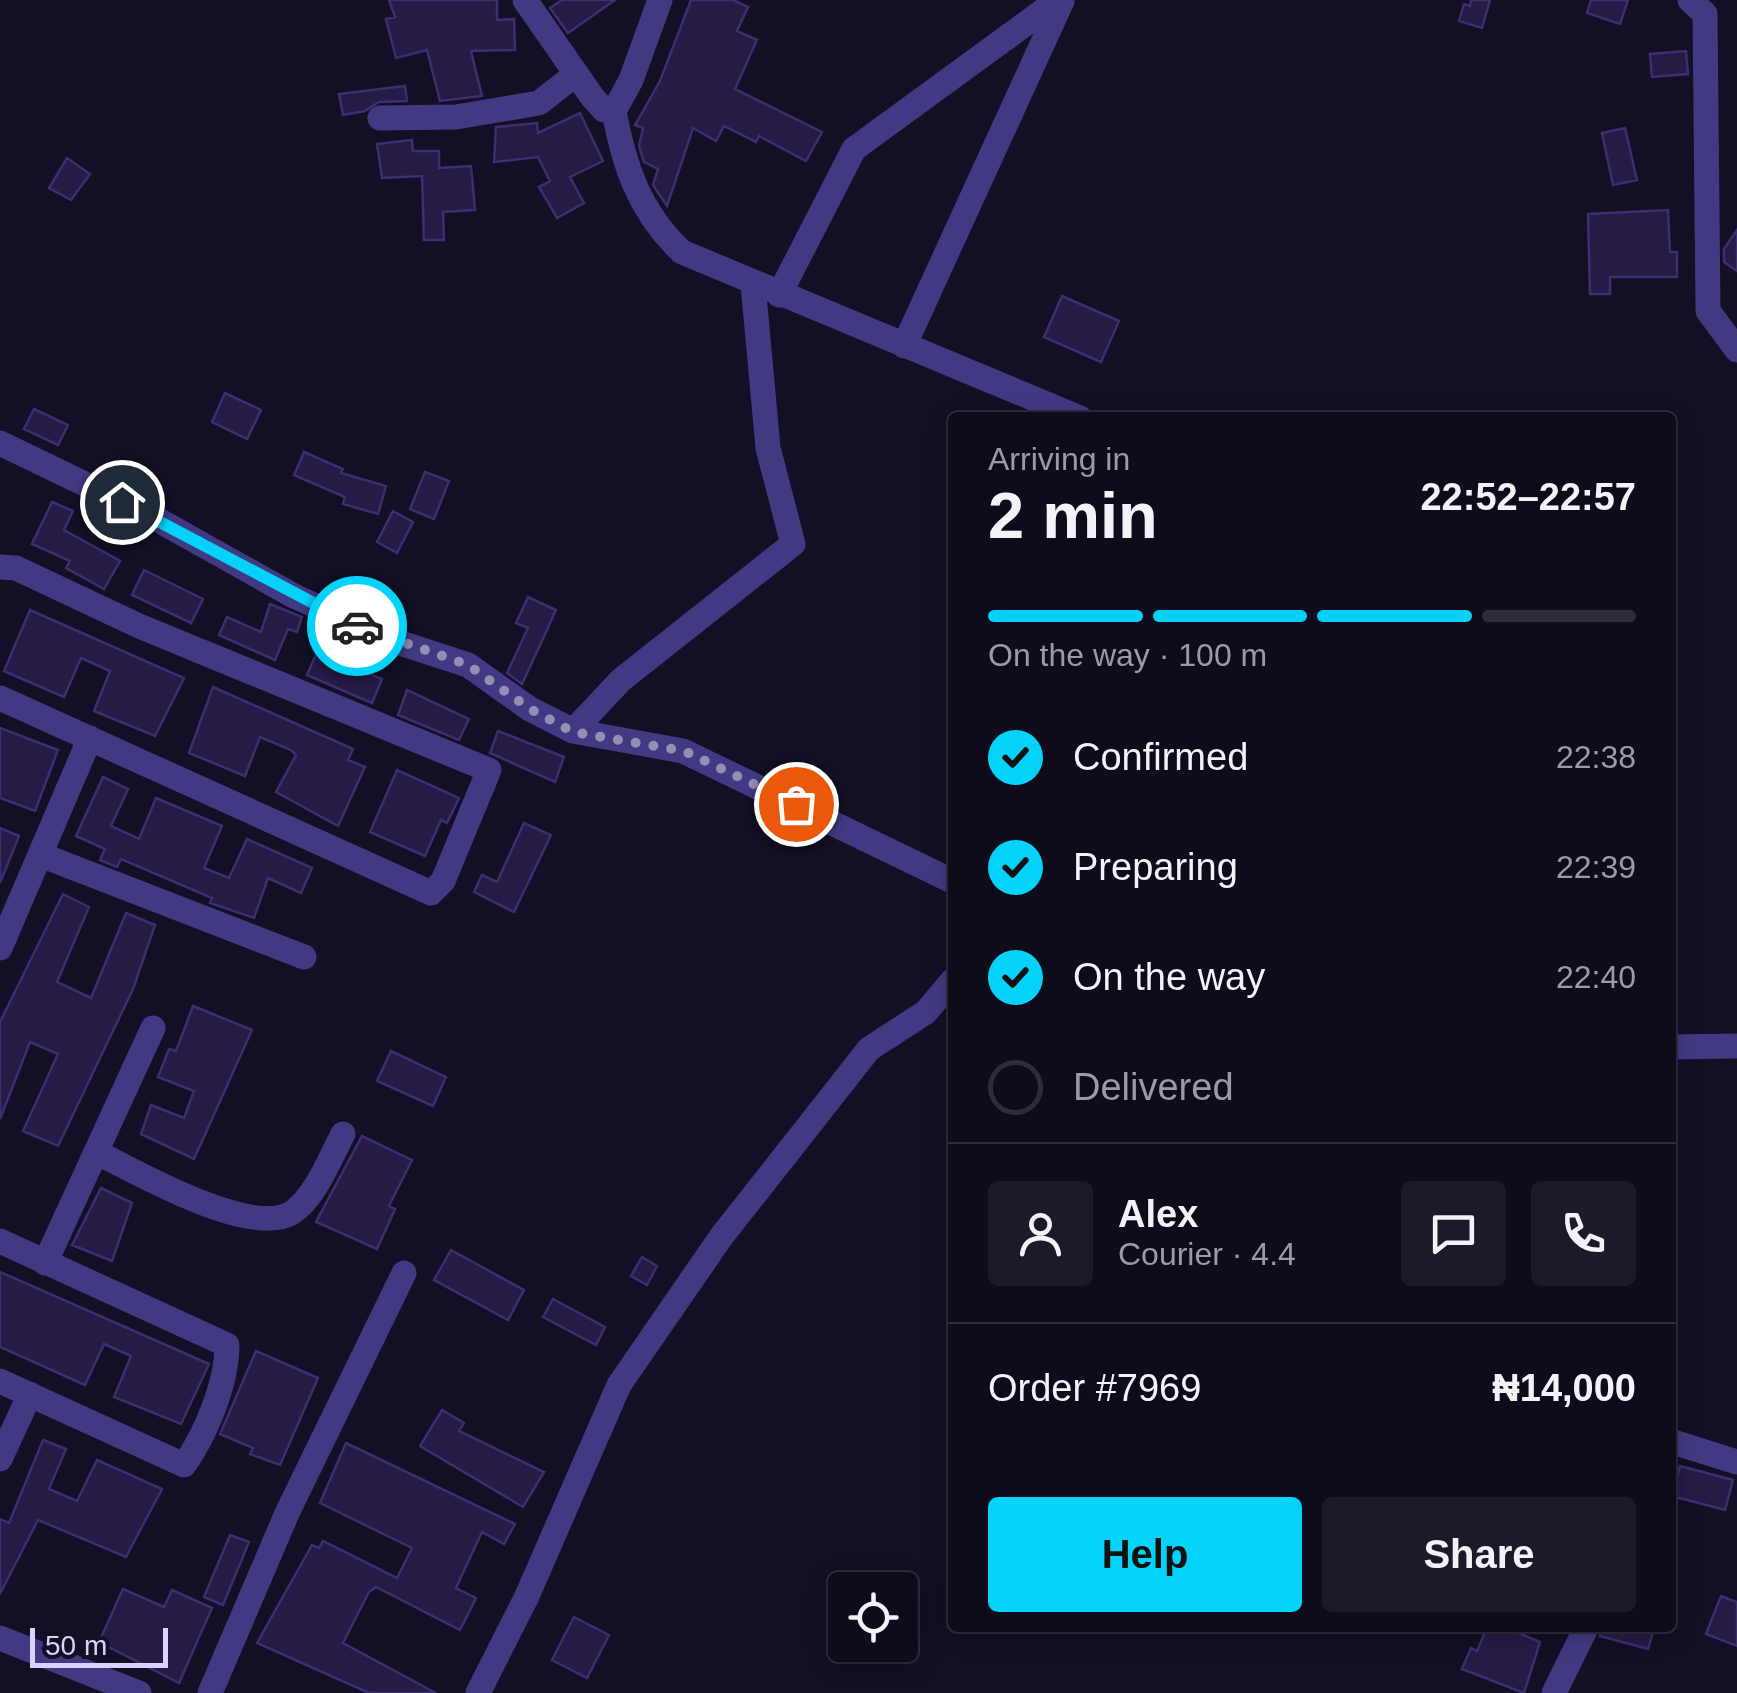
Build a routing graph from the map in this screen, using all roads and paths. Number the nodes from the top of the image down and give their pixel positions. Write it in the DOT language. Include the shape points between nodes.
graph roads {
  1 [pos="525,0"];
  2 [pos="660,0"];
  3 [pos="1060,0"];
  4 [pos="1690,0"];
  5 [pos="576,74"];
  6 [pos="614,111"];
  7 [pos="380,118"];
  8 [pos="753,284"];
  9 [pos="779,295"];
  10 [pos="904,346"];
  11 [pos="1737,350"];
  12 [pos="1065,412"];
  13 [pos="0,443"];
  14 [pos="0,567"];
  15 [pos="0,698"];
  16 [pos="573,732"];
  17 [pos="90,738"];
  18 [pos="40,855"];
  19 [pos="948,879"];
  20 [pos="0,948"];
  21 [pos="304,957"];
  22 [pos="948,986"];
  23 [pos="154,1028"];
  24 [pos="1737,1046"];
  25 [pos="1676,1047"];
  26 [pos="343,1134"];
  27 [pos="98,1153"];
  28 [pos="0,1242"];
  29 [pos="45,1264"];
  30 [pos="404,1273"];
  31 [pos="0,1381"];
  32 [pos="30,1394"];
  33 [pos="1676,1443"];
  34 [pos="0,1459"];
  35 [pos="1737,1462"];
  36 [pos="1584,1632"];
  37 [pos="0,1638"];
  38 [pos="139,1693"];
  39 [pos="210,1693"];
  40 [pos="478,1693"];
  41 [pos="1554,1693"];
  1 -- 5 [label="street"];
  2 -- 6 [label="street"];
  3 -- 9 [label="street" via="854,149"];
  3 -- 10 [label="street"];
  4 -- 11 [label="street" via="1704,14 1708,311"];
  5 -- 6 [label="street" via="604,110"];
  5 -- 7 [label="street" via="540,104 456,117"];
  6 -- 8 [label="street" via="624,163 655,228 682,252"];
  8 -- 9 [label="street"];
  8 -- 16 [label="street" via="768,448 793,544 621,680"];
  9 -- 10 [label="street"];
  10 -- 12 [label="street"];
  13 -- 16 [label="street" via="294,596 385,638 468,665"];
  14 -- 17 [label="street" via="16,568 139,626 489,770 443,881 431,893"];
  15 -- 17 [label="street"];
  16 -- 19 [label="street" via="684,751"];
  17 -- 18 [label="street"];
  18 -- 20 [label="street"];
  18 -- 21 [label="street"];
  22 -- 40 [label="street" via="926,1012 869,1049 721,1236 619,1385"];
  23 -- 27 [label="street"];
  24 -- 25 [label="street"];
  26 -- 27 [label="street" via="307,1198 273,1218 222,1208"];
  27 -- 29 [label="street"];
  28 -- 29 [label="street"];
  29 -- 32 [label="street" via="228,1345 228,1364 184,1465"];
  30 -- 39 [label="street" via="288,1511"];
  31 -- 32 [label="street"];
  32 -- 34 [label="street"];
  33 -- 35 [label="street"];
  36 -- 41 [label="street"];
  37 -- 38 [label="street"];
}
